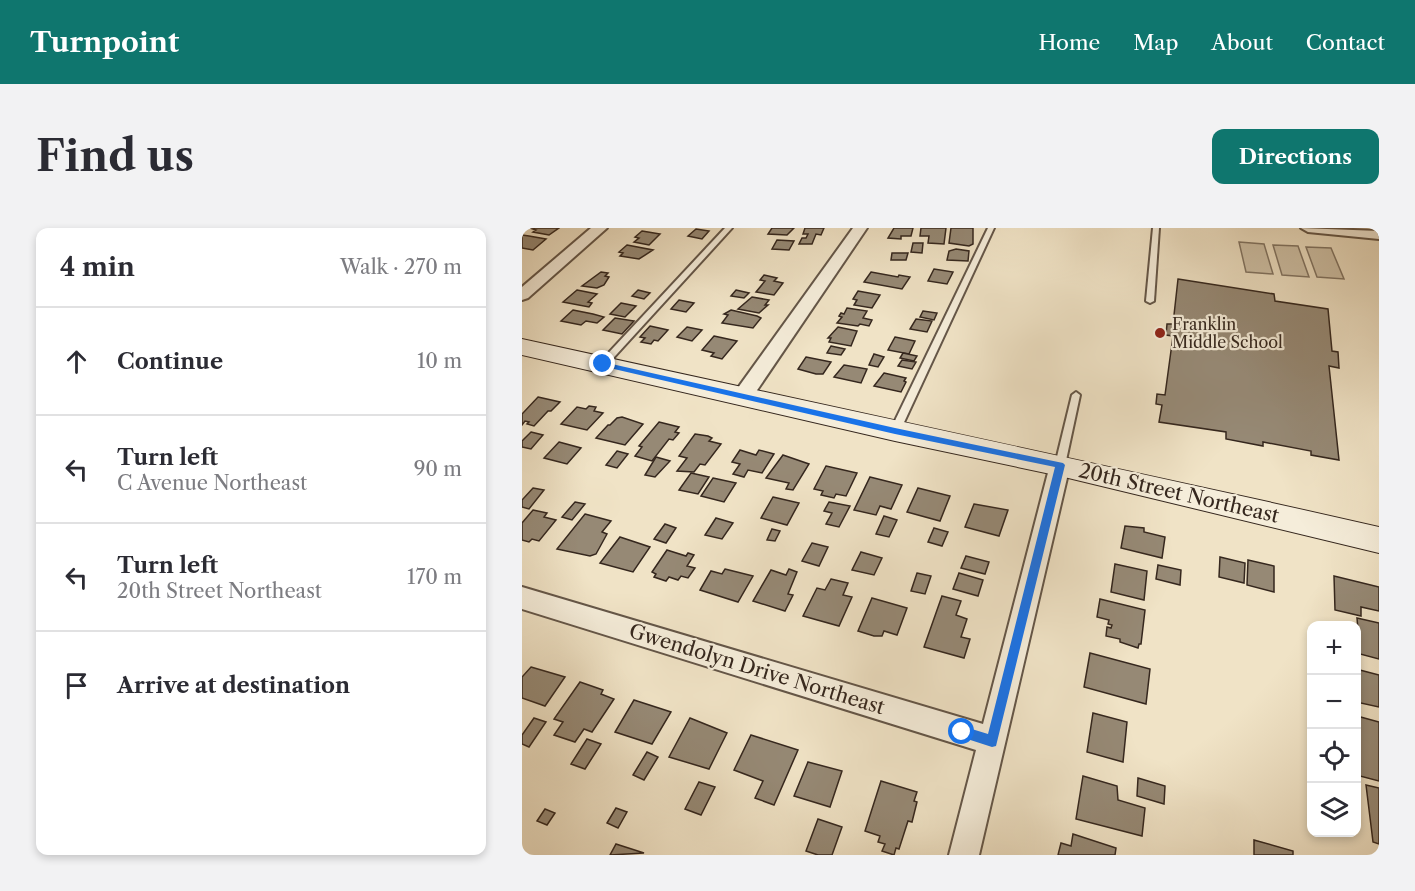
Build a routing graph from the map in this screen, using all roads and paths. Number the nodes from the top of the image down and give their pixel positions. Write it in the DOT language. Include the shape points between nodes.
graph roads {
  1 [pos="600,228"];
  2 [pos="729,228"];
  3 [pos="860,228"];
  4 [pos="991,228"];
  5 [pos="1156,228"];
  6 [pos="1308,228"];
  7 [pos="1379,235"];
  8 [pos="522,295"];
  9 [pos="1150,301"];
  10 [pos="522,347"];
  11 [pos="603,364"];
  12 [pos="1076,395"];
  13 [pos="742,397"];
  14 [pos="895,431"];
  15 [pos="1060,465"];
  16 [pos="1379,540"];
  17 [pos="522,598"];
  18 [pos="992,741"];
  19 [pos="964,855"];
  1 -- 8 [label="street"];
  2 -- 11 [label="lane"];
  3 -- 13 [label="street"];
  4 -- 14 [label="lane"];
  5 -- 9 [label="lane"];
  6 -- 7 [label="street"];
  10 -- 11 [label="street, 20th Street Northeast"];
  11 -- 13 [label="street, 20th Street Northeast"];
  12 -- 15 [label="lane"];
  13 -- 14 [label="street, 20th Street Northeast"];
  14 -- 15 [label="street, 20th Street Northeast"];
  15 -- 16 [label="street, 20th Street Northeast"];
  15 -- 18 [label="street"];
  17 -- 18 [label="street, Gwendolyn Drive Northeast"];
  18 -- 19 [label="street"];
}
